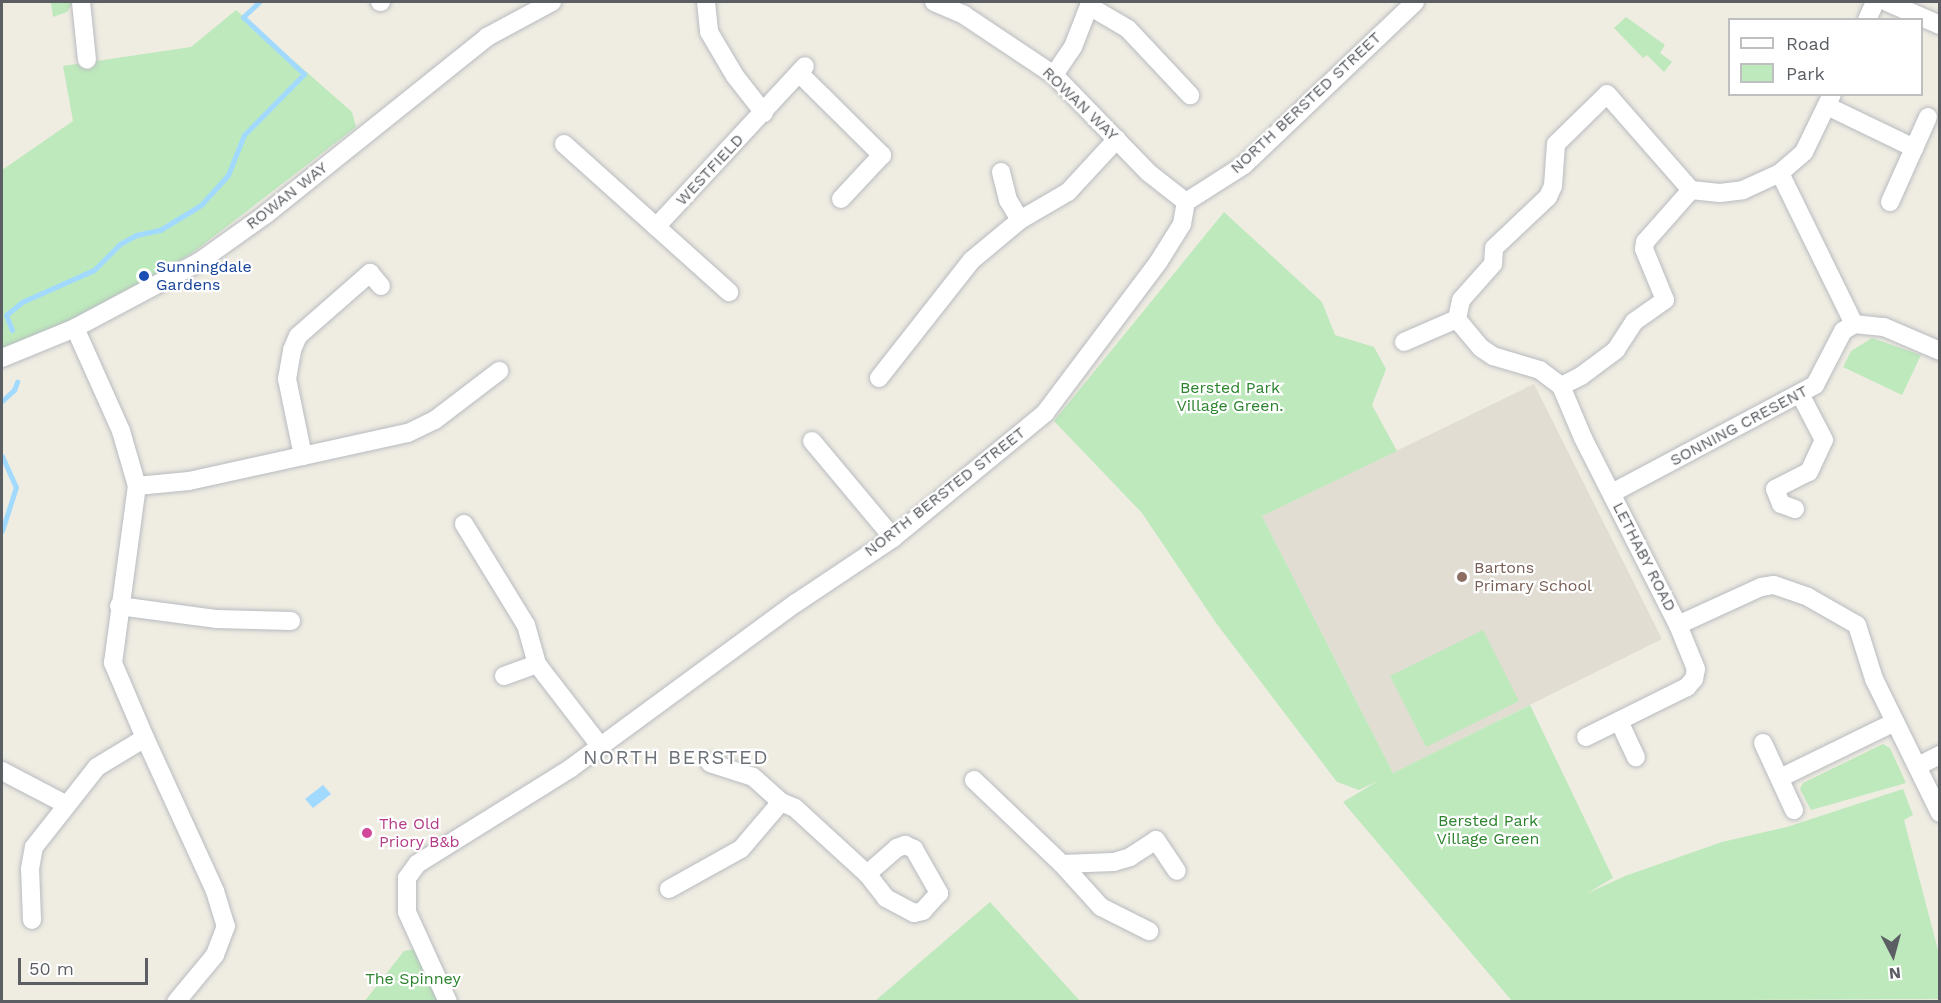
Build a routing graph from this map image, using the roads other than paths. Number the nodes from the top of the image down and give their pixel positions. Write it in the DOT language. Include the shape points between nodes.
graph roads {
  1 [pos="81,2"];
  2 [pos="552,2"];
  3 [pos="706,2"];
  4 [pos="934,2"];
  5 [pos="1415,2"];
  6 [pos="1875,2"];
  7 [pos="1887,2"];
  8 [pos="1089,4"];
  9 [pos="1868,18"];
  10 [pos="1940,25"];
  11 [pos="87,60"];
  12 [pos="1054,75"];
  13 [pos="1190,95"];
  14 [pos="1829,100"];
  15 [pos="764,113"];
  16 [pos="1928,117"];
  17 [pos="1118,138"];
  18 [pos="564,144"];
  19 [pos="1914,148"];
  20 [pos="1001,172"];
  21 [pos="1780,173"];
  22 [pos="1691,190"];
  23 [pos="841,199"];
  24 [pos="1186,202"];
  25 [pos="1890,202"];
  26 [pos="1020,220"];
  27 [pos="656,227"];
  28 [pos="381,286"];
  29 [pos="729,292"];
  30 [pos="1457,319"];
  31 [pos="1854,324"];
  32 [pos="75,328"];
  33 [pos="1404,342"];
  34 [pos="1940,351"];
  35 [pos="2,358"];
  36 [pos="499,371"];
  37 [pos="879,378"];
  38 [pos="1561,386"];
  39 [pos="1800,394"];
  40 [pos="812,441"];
  41 [pos="303,456"];
  42 [pos="137,486"];
  43 [pos="1612,493"];
  44 [pos="1794,509"];
  45 [pos="464,524"];
  46 [pos="893,538"];
  47 [pos="119,606"];
  48 [pos="291,621"];
  49 [pos="1678,625"];
  50 [pos="537,664"];
  51 [pos="504,676"];
  52 [pos="1619,721"];
  53 [pos="1895,723"];
  54 [pos="1586,737"];
  55 [pos="145,738"];
  56 [pos="1763,743"];
  57 [pos="601,747"];
  58 [pos="1940,755"];
  59 [pos="1636,757"];
  60 [pos="710,763"];
  61 [pos="1918,766"];
  62 [pos="2,771"];
  63 [pos="1780,778"];
  64 [pos="974,780"];
  65 [pos="781,802"];
  66 [pos="65,804"];
  67 [pos="1794,810"];
  68 [pos="1940,813"];
  69 [pos="1062,864"];
  70 [pos="1177,871"];
  71 [pos="867,874"];
  72 [pos="669,889"];
  73 [pos="32,920"];
  74 [pos="1149,931"];
  75 [pos="176,1002"];
  76 [pos="448,1002"];
  1 -- 11 [label="street"];
  2 -- 32 [label="street, ROWAN WAY" via="487,37 265,215 199,262"];
  3 -- 15 [label="street" via="709,32 735,76"];
  4 -- 12 [label="street, ROWAN WAY" via="964,15"];
  5 -- 24 [label="street, NORTH BERSTED STREET" via="1244,165"];
  6 -- 9 [label="street"];
  7 -- 10 [label="street"];
  8 -- 12 [label="street" via="1073,47"];
  8 -- 13 [label="street" via="1128,29"];
  12 -- 17 [label="street, ROWAN WAY"];
  14 -- 19 [label="street"];
  14 -- 21 [label="street" via="1804,152"];
  15 -- 23 [label="street, WESTFIELD" via="802,69 882,154"];
  15 -- 27 [label="street, WESTFIELD"];
  16 -- 19 [label="street"];
  17 -- 24 [label="street, ROWAN WAY" via="1149,173"];
  17 -- 26 [label="street" via="1068,192"];
  18 -- 27 [label="street"];
  19 -- 25 [label="street"];
  20 -- 26 [label="street" via="1008,200"];
  21 -- 22 [label="street" via="1743,190"];
  21 -- 31 [label="street"];
  22 -- 30 [label="street" via="1607,94 1556,144 1553,186 1548,197 1494,248 1493,264 1461,300"];
  22 -- 38 [label="street" via="1645,242 1644,249 1665,300 1634,322 1616,350"];
  24 -- 46 [label="street, NORTH BERSTED STREET" via="1182,224 1159,261 1045,413"];
  26 -- 37 [label="street" via="972,260"];
  27 -- 29 [label="street"];
  28 -- 41 [label="street" via="370,273 298,336 287,379"];
  30 -- 33 [label="street"];
  30 -- 38 [label="street" via="1481,348 1493,356 1540,370"];
  31 -- 34 [label="street" via="1884,327"];
  31 -- 39 [label="street, SONNING CRESENT" via="1839,338 1824,375"];
  32 -- 35 [label="street, ROWAN WAY"];
  32 -- 42 [label="street" via="121,431"];
  36 -- 41 [label="street" via="435,420 408,434"];
  38 -- 43 [label="street, LETHABY ROAD"];
  39 -- 43 [label="street, SONNING CRESENT"];
  39 -- 44 [label="street" via="1824,440 1809,472 1775,489 1781,504"];
  40 -- 46 [label="street"];
  41 -- 42 [label="street" via="189,481"];
  42 -- 47 [label="street"];
  43 -- 49 [label="street, LETHABY ROAD"];
  45 -- 50 [label="street" via="526,625"];
  46 -- 57 [label="street, NORTH BERSTED STREET" via="796,603"];
  47 -- 48 [label="street" via="217,619"];
  47 -- 55 [label="street" via="113,663"];
  49 -- 52 [label="street" via="1696,669 1694,680"];
  49 -- 53 [label="street, LETHABY ROAD" via="1761,587 1774,585 1808,597 1857,625 1874,679"];
  50 -- 51 [label="street"];
  50 -- 57 [label="street"];
  52 -- 54 [label="street"];
  52 -- 59 [label="street"];
  53 -- 61 [label="street, LETHABY ROAD"];
  53 -- 63 [label="street"];
  55 -- 66 [label="street" via="97,767"];
  55 -- 75 [label="street" via="191,837 226,926 215,956"];
  56 -- 63 [label="street"];
  57 -- 76 [label="street, NORTH BERSTED STREET" via="458,835 417,864 406,878 407,912"];
  58 -- 61 [label="street"];
  60 -- 65 [label="street" via="753,777"];
  61 -- 68 [label="street, LETHABY ROAD"];
  62 -- 66 [label="street"];
  63 -- 67 [label="street"];
  64 -- 69 [label="street"];
  65 -- 71 [label="street" via="795,808"];
  65 -- 72 [label="street" via="741,849"];
  66 -- 73 [label="street" via="34,847 30,869"];
  69 -- 70 [label="street" via="1114,862 1156,840"];
  69 -- 74 [label="street" via="1101,907"];
}
